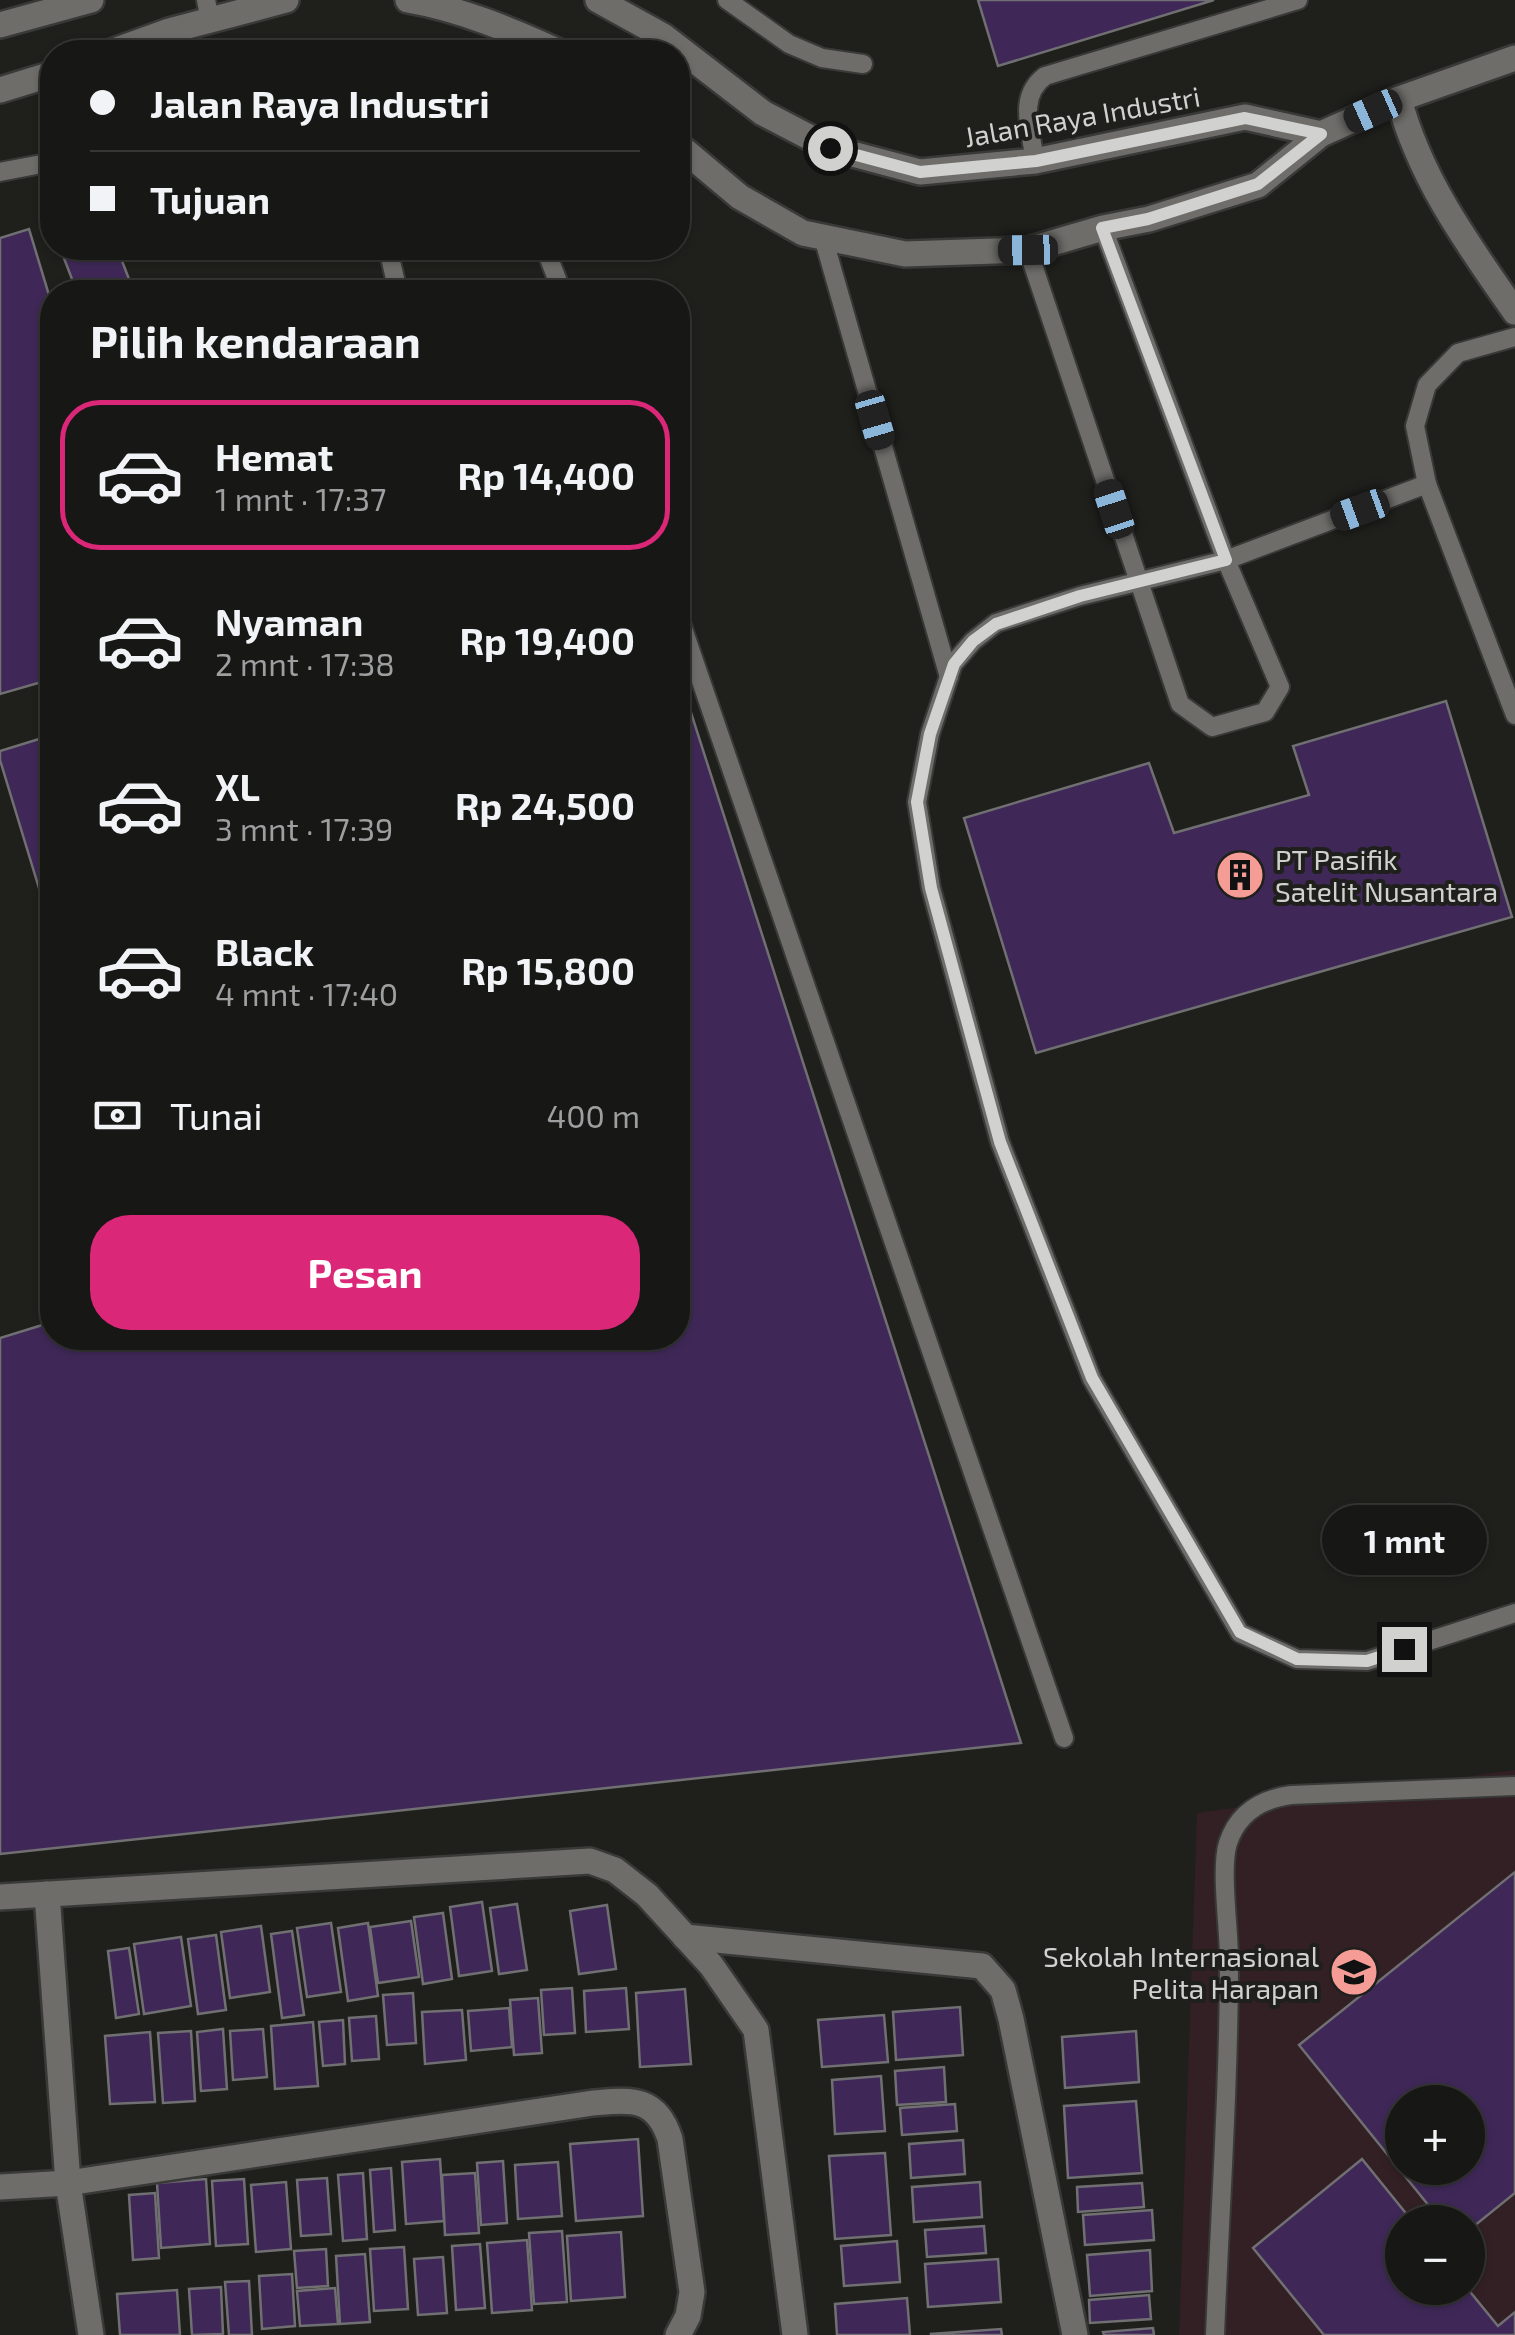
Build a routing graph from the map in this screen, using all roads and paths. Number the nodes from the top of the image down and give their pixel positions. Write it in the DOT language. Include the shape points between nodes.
graph roads {
  1 [pos="91,0"];
  2 [pos="286,0"];
  3 [pos="408,0"];
  4 [pos="598,0"];
  5 [pos="726,0"];
  6 [pos="1298,0"];
  7 [pos="208,10"];
  8 [pos="0,25"];
  9 [pos="139,40"];
  10 [pos="533,40"];
  11 [pos="668,40"];
  12 [pos="690,57"];
  13 [pos="1515,58"];
  14 [pos="863,64"];
  15 [pos="40,78"];
  16 [pos="0,90"];
  17 [pos="1399,100"];
  18 [pos="1321,134"];
  19 [pos="690,155"];
  20 [pos="1036,161"];
  21 [pos="40,164"];
  22 [pos="0,172"];
  23 [pos="1102,228"];
  24 [pos="823,237"];
  25 [pos="1028,250"];
  26 [pos="1515,312"];
  27 [pos="1515,337"];
  28 [pos="1427,484"];
  29 [pos="1226,560"];
  30 [pos="1138,583"];
  31 [pos="690,649"];
  32 [pos="949,677"];
  33 [pos="1515,715"];
  34 [pos="1515,1613"];
  35 [pos="1064,1738"];
  36 [pos="1515,1786"];
  37 [pos="47,1894"];
  38 [pos="0,1897"];
  39 [pos="685,1937"];
  40 [pos="68,2183"];
  41 [pos="0,2187"];
  42 [pos="91,2335"];
  43 [pos="678,2335"];
  44 [pos="794,2335"];
  45 [pos="1075,2335"];
  46 [pos="1215,2335"];
  1 -- 8 [label="street"];
  2 -- 7 [label="street"];
  3 -- 10 [label="street"];
  4 -- 11 [label="street, Jalan Raya Industri"];
  5 -- 14 [label="lane" via="788,44"];
  6 -- 20 [label="lane" via="1045,76 1026,98"];
  7 -- 9 [label="street"];
  12 -- 20 [label="street, Jalan Raya Industri" via="763,112 830,148 920,172"];
  13 -- 17 [label="street"];
  15 -- 16 [label="street"];
  17 -- 18 [label="street"];
  17 -- 26 [label="street" via="1456,226"];
  18 -- 20 [label="street, Jalan Raya Industri" via="1245,118"];
  18 -- 23 [label="street" via="1258,184"];
  19 -- 24 [label="street" via="740,197 803,233"];
  21 -- 22 [label="lane"];
  23 -- 25 [label="street"];
  23 -- 29 [label="lane"];
  24 -- 25 [label="street" via="904,254"];
  24 -- 32 [label="lane"];
  25 -- 30 [label="lane"];
  27 -- 28 [label="lane" via="1458,353 1427,385 1415,426"];
  28 -- 29 [label="lane"];
  28 -- 33 [label="lane"];
  29 -- 30 [label="lane"];
  29 -- 30 [label="lane" via="1280,687 1265,712 1212,728 1180,704"];
  30 -- 32 [label="lane" via="996,624 973,641"];
  31 -- 35 [label="lane"];
  32 -- 34 [label="lane" via="917,802 931,888 1000,1142 1092,1378 1240,1632 1297,1659 1367,1661"];
  36 -- 46 [label="lane" via="1269,1798 1234,1828 1226,1848 1229,1958"];
  37 -- 38 [label="street"];
  37 -- 39 [label="street" via="590,1861 615,1870 647,1895"];
  37 -- 40 [label="street"];
  39 -- 44 [label="street" via="756,2030"];
  39 -- 45 [label="street" via="982,1966 1003,1990 1011,2019"];
  40 -- 41 [label="street"];
  40 -- 42 [label="street"];
  40 -- 43 [label="street" via="628,2100 664,2121 670,2139 692,2292"];
}
